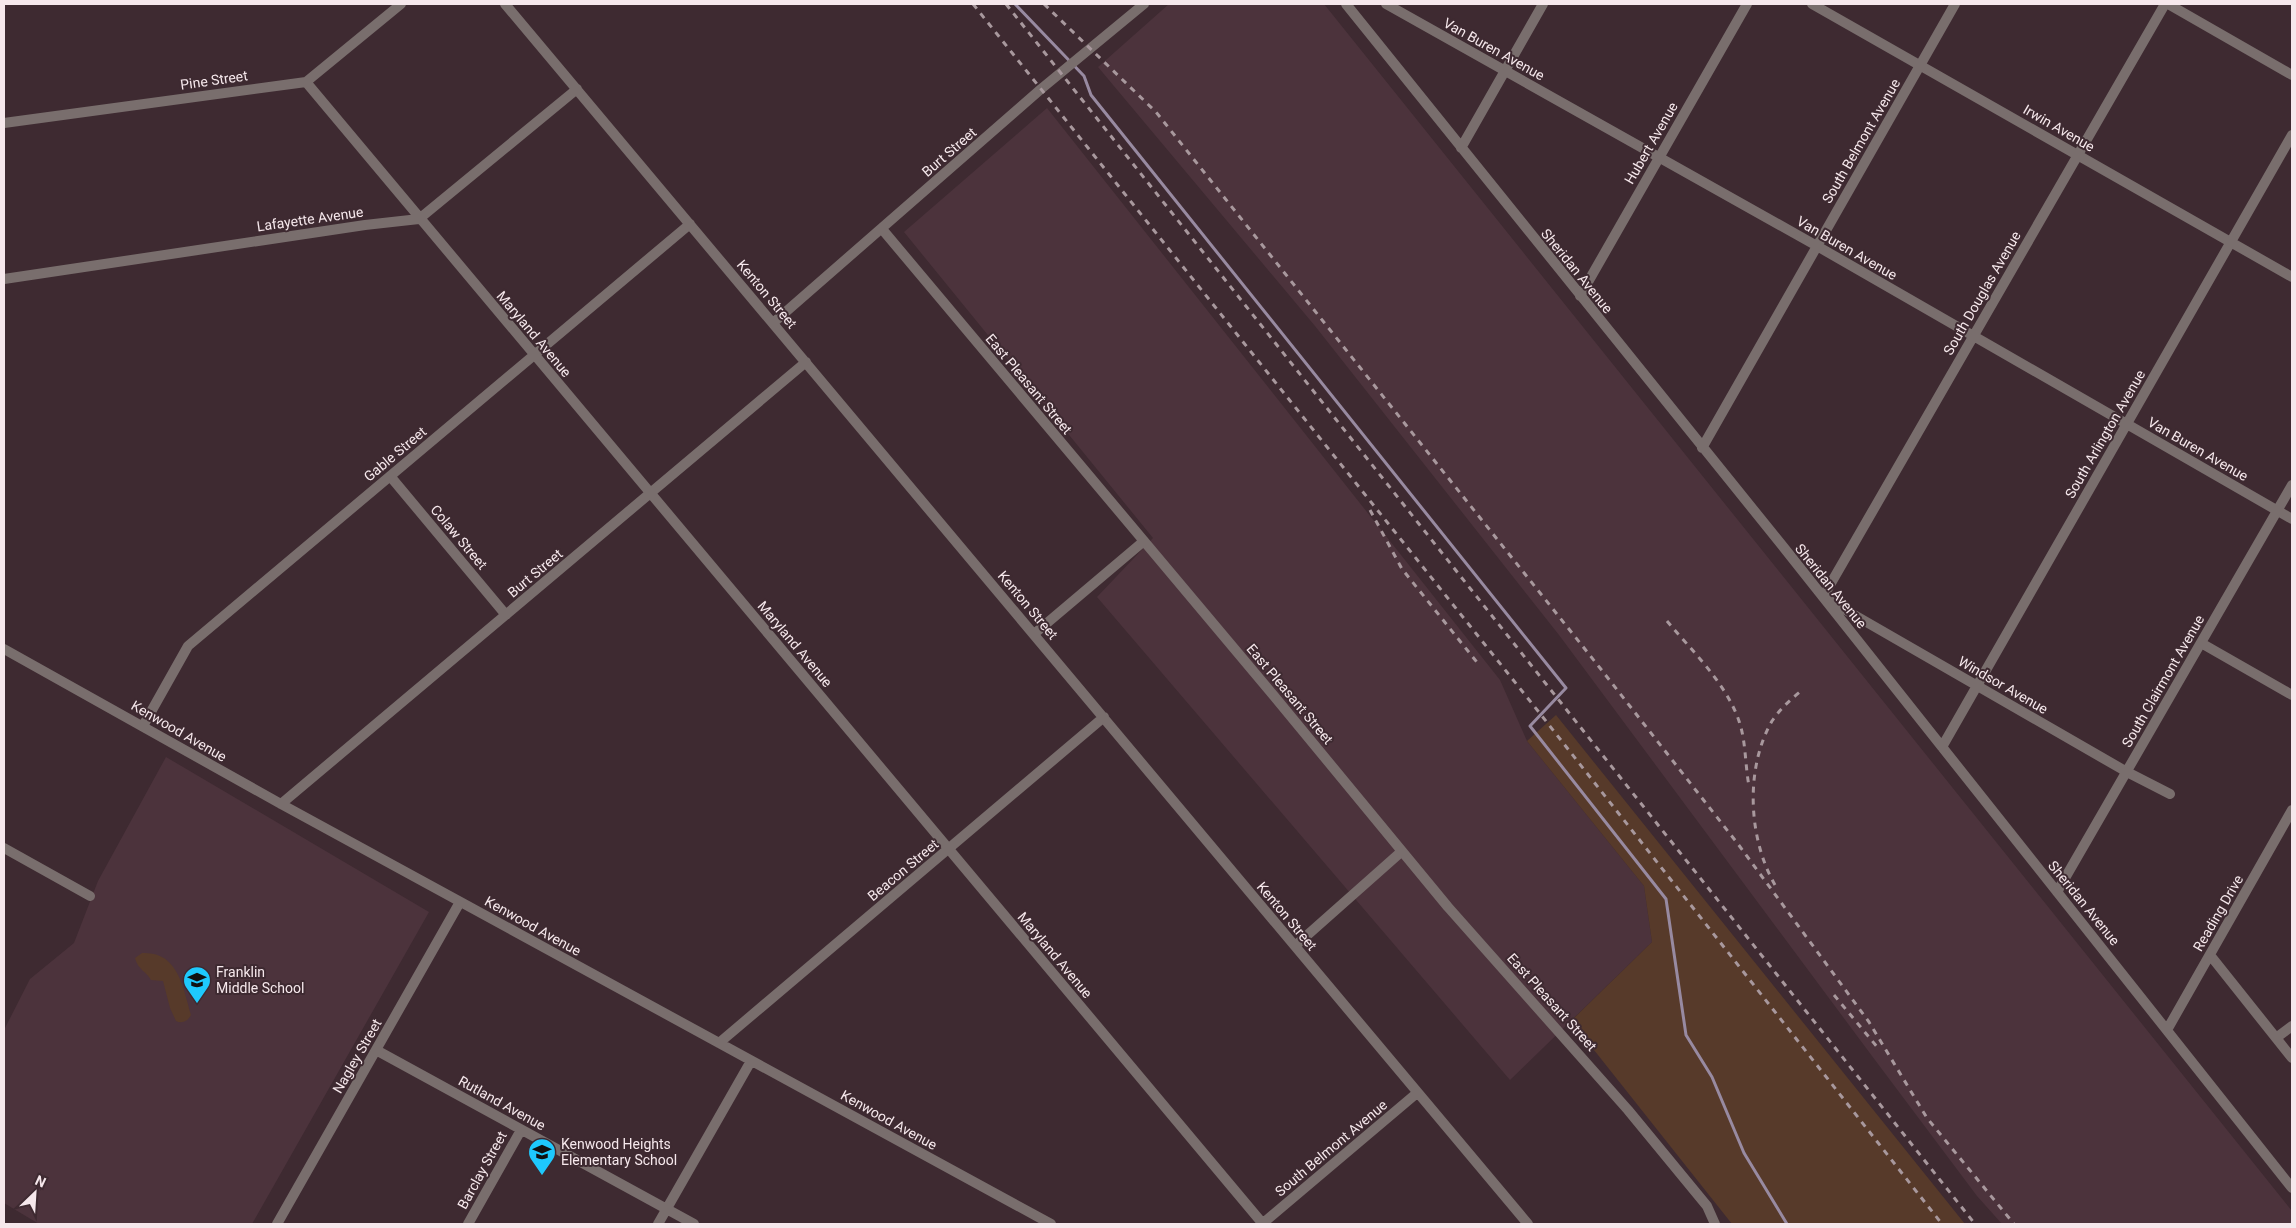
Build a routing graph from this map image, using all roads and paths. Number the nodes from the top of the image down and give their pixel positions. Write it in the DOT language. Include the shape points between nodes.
graph roads {
  1 [pos="401,4"];
  2 [pos="505,4"];
  3 [pos="1144,4"];
  4 [pos="1386,4"];
  5 [pos="1544,4"];
  6 [pos="1747,4"];
  7 [pos="1812,4"];
  8 [pos="1955,4"];
  9 [pos="2166,4"];
  10 [pos="1349,5"];
  11 [pos="1920,65"];
  12 [pos="1505,71"];
  13 [pos="2292,75"];
  14 [pos="306,82"];
  15 [pos="577,89"];
  16 [pos="4,123"];
  17 [pos="2292,136"];
  18 [pos="1461,148"];
  19 [pos="2078,155"];
  20 [pos="1659,157"];
  21 [pos="420,219"];
  22 [pos="690,224"];
  23 [pos="882,228"];
  24 [pos="2231,242"];
  25 [pos="1817,246"];
  26 [pos="2292,277"];
  27 [pos="4,279"];
  28 [pos="1580,296"];
  29 [pos="773,323"];
  30 [pos="1973,336"];
  31 [pos="533,355"];
  32 [pos="806,362"];
  33 [pos="2127,424"];
  34 [pos="1702,448"];
  35 [pos="390,476"];
  36 [pos="2292,484"];
  37 [pos="650,493"];
  38 [pos="2278,510"];
  39 [pos="2292,519"];
  40 [pos="1144,542"];
  41 [pos="1823,597"];
  42 [pos="506,615"];
  43 [pos="1034,634"];
  44 [pos="2201,643"];
  45 [pos="4,649"];
  46 [pos="1977,686"];
  47 [pos="2292,695"];
  48 [pos="1104,717"];
  49 [pos="143,726"];
  50 [pos="1942,747"];
  51 [pos="2127,772"];
  52 [pos="2170,794"];
  53 [pos="281,804"];
  54 [pos="2292,810"];
  55 [pos="4,848"];
  56 [pos="948,849"];
  57 [pos="1401,852"];
  58 [pos="2058,892"];
  59 [pos="90,896"];
  60 [pos="460,902"];
  61 [pos="1295,946"];
  62 [pos="2210,954"];
  63 [pos="2292,1026"];
  64 [pos="2167,1030"];
  65 [pos="2276,1038"];
  66 [pos="719,1043"];
  67 [pos="376,1050"];
  68 [pos="2292,1058"];
  69 [pos="751,1061"];
  70 [pos="1418,1093"];
  71 [pos="521,1130"];
  72 [pos="2292,1188"];
  73 [pos="667,1210"];
  74 [pos="1040,1222"];
  75 [pos="277,1224"];
  76 [pos="468,1224"];
  77 [pos="658,1224"];
  78 [pos="694,1224"];
  79 [pos="1051,1224"];
  80 [pos="1262,1224"];
  81 [pos="1528,1224"];
  82 [pos="1715,1224"];
  1 -- 14 [label="street"];
  2 -- 15 [label="street, Kenton Street"];
  3 -- 23 [label="street, Burt Street"];
  4 -- 12 [label="street, Van Buren Avenue"];
  5 -- 12 [label="street"];
  6 -- 20 [label="street, Hubert Avenue"];
  7 -- 11 [label="street, Irwin Avenue"];
  8 -- 11 [label="street, South Belmont Avenue"];
  9 -- 13 [label="street"];
  9 -- 19 [label="street, South Douglas Avenue"];
  10 -- 18 [label="street, Sheridan Avenue"];
  11 -- 19 [label="street, Irwin Avenue"];
  11 -- 25 [label="street, South Belmont Avenue"];
  12 -- 18 [label="street"];
  12 -- 20 [label="street, Van Buren Avenue"];
  14 -- 16 [label="street, Pine Street"];
  14 -- 21 [label="street, Maryland Avenue"];
  15 -- 21 [label="street"];
  15 -- 22 [label="street, Kenton Street"];
  17 -- 24 [label="street, South Arlington Avenue"];
  18 -- 28 [label="street, Sheridan Avenue"];
  19 -- 24 [label="street, Irwin Avenue"];
  19 -- 30 [label="street, South Douglas Avenue"];
  20 -- 25 [label="street, Van Buren Avenue"];
  20 -- 28 [label="street, Hubert Avenue"];
  21 -- 27 [label="street, Lafayette Avenue"];
  21 -- 31 [label="street, Maryland Avenue"];
  22 -- 29 [label="street, Kenton Street"];
  22 -- 31 [label="street, Gable Street"];
  23 -- 29 [label="street, Burt Street"];
  23 -- 40 [label="street, East Pleasant Street"];
  24 -- 26 [label="street, Irwin Avenue"];
  24 -- 33 [label="street, South Arlington Avenue"];
  25 -- 30 [label="street, Van Buren Avenue"];
  25 -- 34 [label="street, South Belmont Avenue"];
  28 -- 34 [label="street, Sheridan Avenue"];
  29 -- 32 [label="street, Kenton Street"];
  30 -- 33 [label="street, Van Buren Avenue"];
  30 -- 41 [label="street, South Douglas Avenue"];
  31 -- 35 [label="street, Gable Street"];
  31 -- 37 [label="street, Maryland Avenue"];
  32 -- 37 [label="street, Burt Street"];
  32 -- 43 [label="street, Kenton Street"];
  33 -- 38 [label="street, Van Buren Avenue"];
  33 -- 46 [label="street, South Arlington Avenue"];
  34 -- 41 [label="street, Sheridan Avenue"];
  35 -- 42 [label="street, Colaw Street"];
  35 -- 49 [label="street, Gable Street" via="188,646"];
  36 -- 38 [label="street, South Clairmont Avenue"];
  37 -- 42 [label="street, Burt Street"];
  37 -- 56 [label="street, Maryland Avenue"];
  38 -- 39 [label="street, Van Buren Avenue"];
  38 -- 44 [label="street, South Clairmont Avenue"];
  40 -- 43 [label="street"];
  40 -- 57 [label="street, East Pleasant Street"];
  41 -- 46 [label="street, Windsor Avenue"];
  41 -- 50 [label="street, Sheridan Avenue"];
  42 -- 53 [label="street, Burt Street"];
  43 -- 48 [label="street, Kenton Street"];
  44 -- 47 [label="street"];
  44 -- 51 [label="street, South Clairmont Avenue"];
  45 -- 49 [label="street, Kenwood Avenue"];
  46 -- 50 [label="street, South Arlington Avenue"];
  46 -- 51 [label="street, Windsor Avenue"];
  48 -- 56 [label="street, Beacon Street"];
  48 -- 61 [label="street, Kenton Street"];
  49 -- 53 [label="street, Kenwood Avenue"];
  50 -- 58 [label="street, Sheridan Avenue"];
  51 -- 52 [label="street, Windsor Avenue"];
  51 -- 58 [label="street, South Clairmont Avenue"];
  53 -- 60 [label="street, Kenwood Avenue"];
  54 -- 62 [label="street, Reading Drive"];
  55 -- 59 [label="street"];
  56 -- 66 [label="street, Beacon Street"];
  56 -- 80 [label="street, Maryland Avenue"];
  57 -- 61 [label="street"];
  57 -- 82 [label="street, East Pleasant Street" via="1628,1110 1707,1206"];
  58 -- 64 [label="street, Sheridan Avenue"];
  60 -- 66 [label="street, Kenwood Avenue"];
  60 -- 67 [label="street, Nagley Street"];
  61 -- 70 [label="street, Kenton Street"];
  62 -- 64 [label="street, Reading Drive"];
  62 -- 65 [label="street"];
  63 -- 65 [label="street"];
  64 -- 72 [label="street, Sheridan Avenue"];
  65 -- 68 [label="street"];
  66 -- 69 [label="street, Kenwood Avenue"];
  67 -- 71 [label="street, Rutland Avenue"];
  67 -- 75 [label="street, Nagley Street"];
  69 -- 73 [label="street"];
  69 -- 74 [label="street, Kenwood Avenue"];
  70 -- 80 [label="street, South Belmont Avenue"];
  70 -- 81 [label="street, Kenton Street"];
  71 -- 73 [label="street, Rutland Avenue"];
  71 -- 76 [label="street, Barclay Street"];
  73 -- 77 [label="street"];
  73 -- 78 [label="street, Rutland Avenue"];
  74 -- 79 [label="street, Kenwood Avenue"];
}
